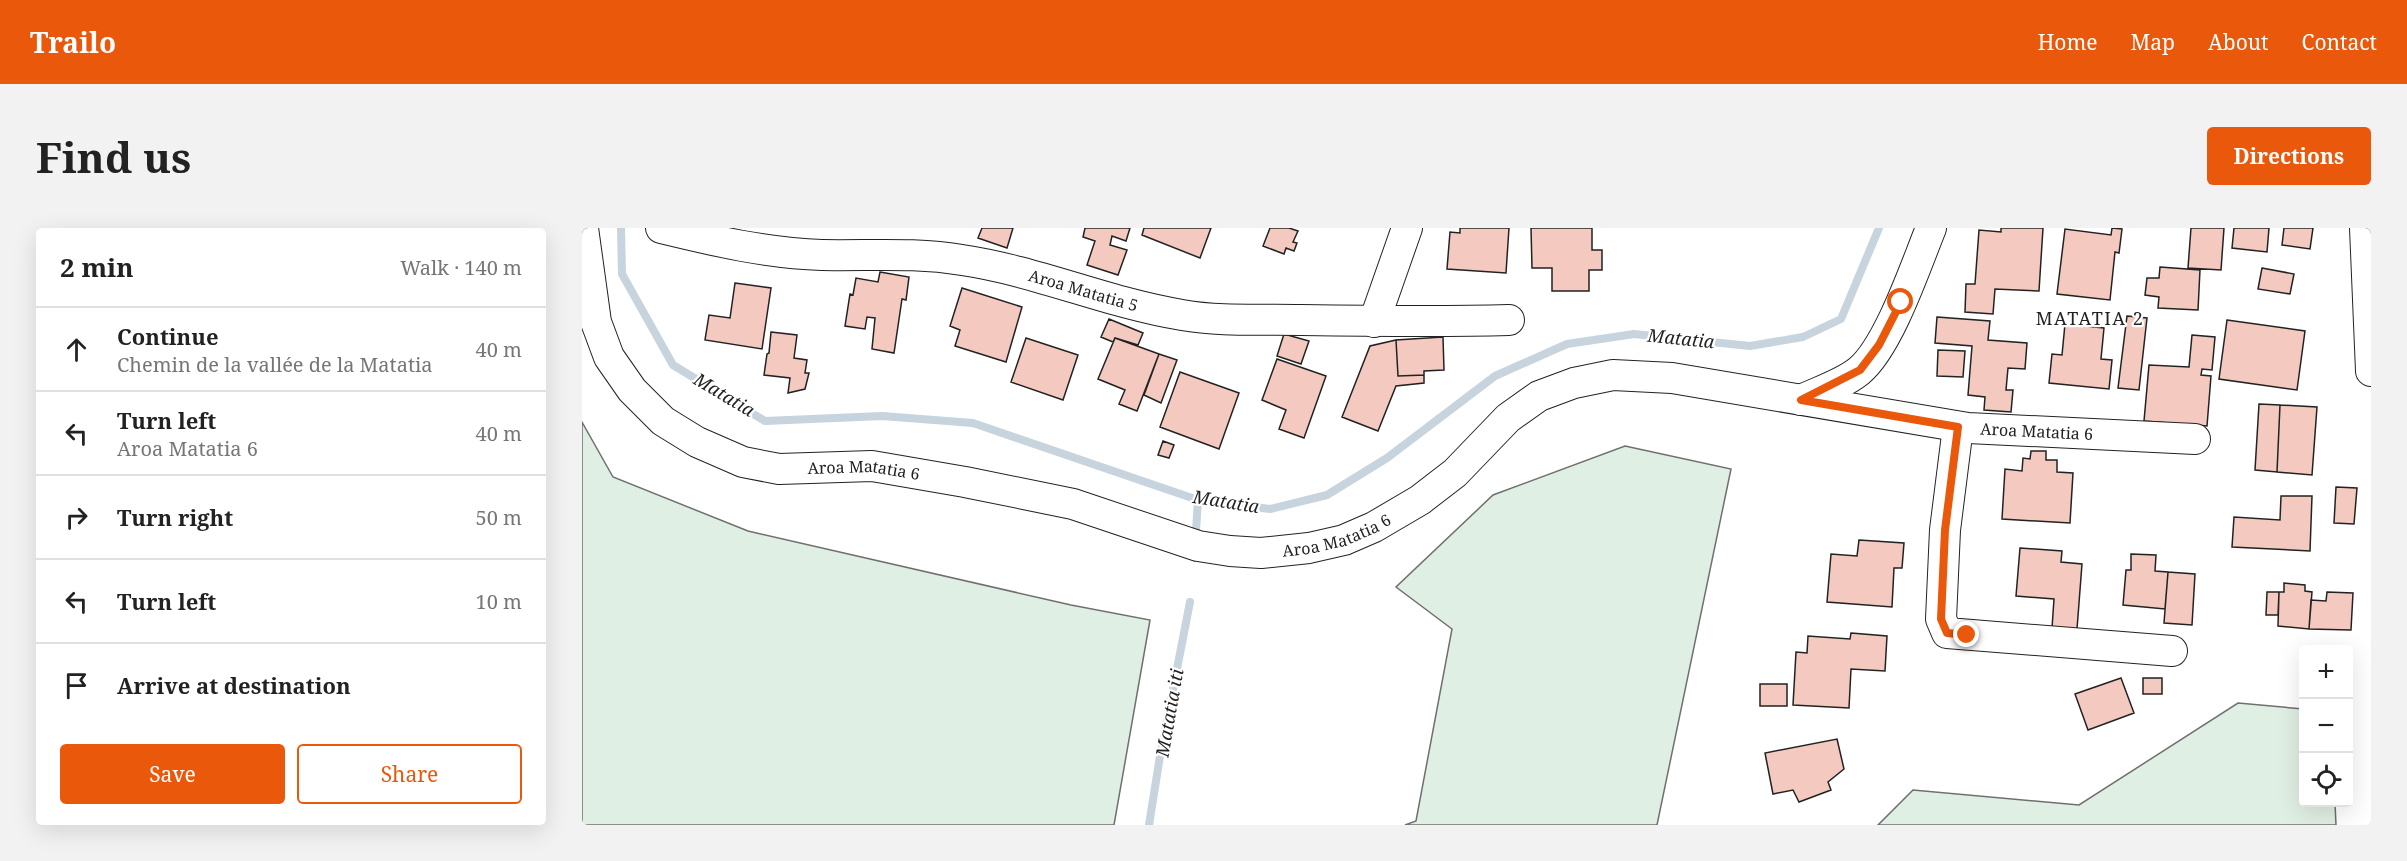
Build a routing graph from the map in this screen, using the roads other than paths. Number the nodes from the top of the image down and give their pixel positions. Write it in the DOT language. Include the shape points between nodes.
graph roads {
  1 [pos="583,228"];
  2 [pos="661,228"];
  3 [pos="1407,228"];
  4 [pos="1931,228"];
  5 [pos="2365,228"];
  6 [pos="1509,320"];
  7 [pos="1374,322"];
  8 [pos="2371,371"];
  9 [pos="1801,400"];
  10 [pos="1958,427"];
  11 [pos="2195,439"];
  12 [pos="2172,651"];
  1 -- 9 [label="street, Aroa Matatia 6" via="596,322 609,357 632,390 663,420 697,442 743,462 779,468 872,466 976,484 1072,504 1198,546 1230,551 1261,553 1309,548 1344,540 1374,527 1420,500 1455,473 1508,418 1539,396 1574,382 1613,375 1672,378"];
  2 -- 7 [label="street, Aroa Matatia 5" via="769,251 962,260 1180,315"];
  3 -- 7 [label="street"];
  4 -- 9 [label="street" via="1901,302 1874,352 1851,376"];
  5 -- 8 [label="street"];
  6 -- 7 [label="street, Aroa Matatia 5"];
  9 -- 10 [label="street, Aroa Matatia 6"];
  10 -- 11 [label="street, Aroa Matatia 6"];
  10 -- 12 [label="street" via="1945,530 1941,619 1947,633"];
}
